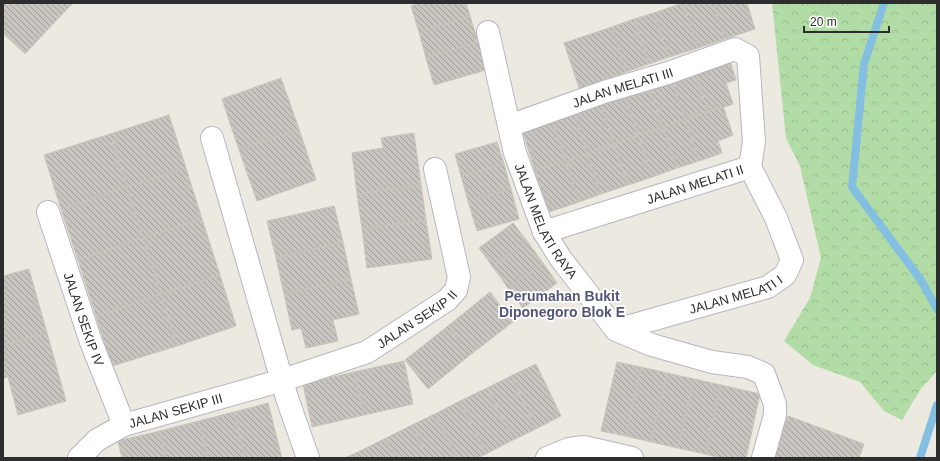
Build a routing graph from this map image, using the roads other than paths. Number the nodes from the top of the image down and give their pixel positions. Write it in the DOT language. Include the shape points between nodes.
graph roads {
  1 [pos="488,32"];
  2 [pos="736,48"];
  3 [pos="509,126"];
  4 [pos="212,138"];
  5 [pos="750,167"];
  6 [pos="435,169"];
  7 [pos="48,212"];
  8 [pos="544,232"];
  9 [pos="616,330"];
  10 [pos="282,380"];
  11 [pos="124,425"];
  12 [pos="78,458"];
  13 [pos="308,458"];
  14 [pos="547,458"];
  15 [pos="632,458"];
  16 [pos="763,458"];
  1 -- 3 [label="street, JALAN MELATI RAYA"];
  2 -- 3 [label="street, JALAN MELATI III"];
  2 -- 5 [label="street, JALAN MELATI II" via="748,56 754,142"];
  3 -- 8 [label="street, JALAN MELATI RAYA" via="515,153"];
  4 -- 10 [label="street"];
  5 -- 8 [label="street, JALAN MELATI II"];
  5 -- 9 [label="street, JALAN MELATI I" via="776,218 792,260 785,275 768,287"];
  6 -- 10 [label="street, JALAN SEKIP II" via="459,277 456,290 447,300 367,352"];
  7 -- 11 [label="street, JALAN SEKIP IV" via="91,342"];
  8 -- 9 [label="street, JALAN MELATI RAYA" via="561,259"];
  9 -- 16 [label="street, JALAN MELATI RAYA" via="652,345 712,362 748,367 764,374 775,404 775,416"];
  10 -- 11 [label="street, JALAN SEKIP III"];
  10 -- 13 [label="street"];
  11 -- 12 [label="street, JALAN SEKIP III" via="97,440"];
  14 -- 15 [label="street" via="576,447"];
}
